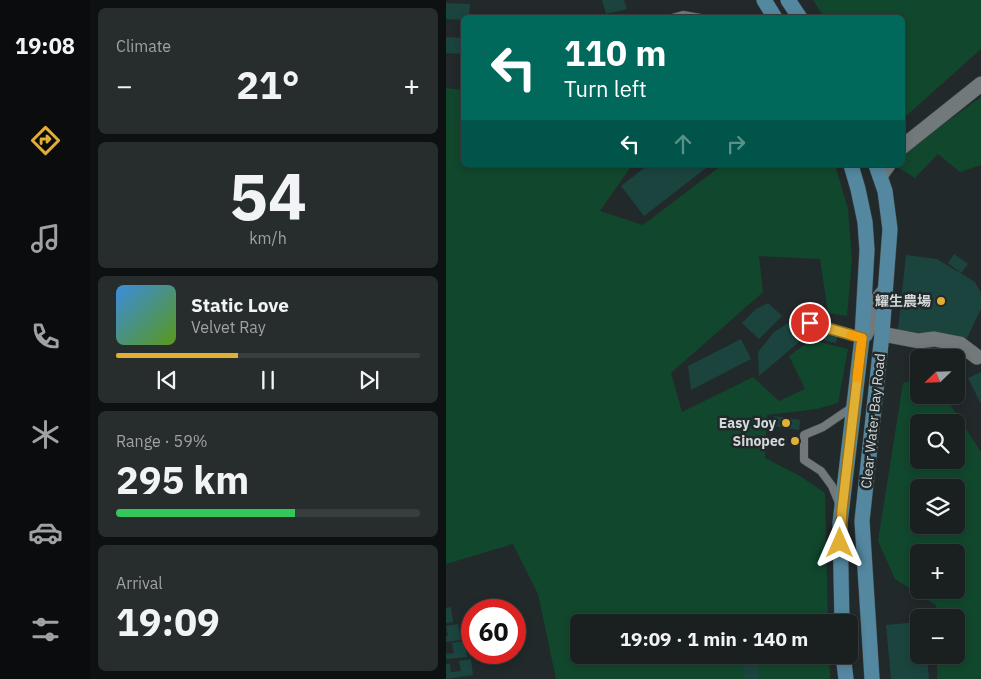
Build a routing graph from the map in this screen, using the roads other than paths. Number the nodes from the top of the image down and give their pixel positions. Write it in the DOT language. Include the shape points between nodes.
graph roads {
  1 [pos="764,0"];
  2 [pos="773,15"];
  3 [pos="981,84"];
  4 [pos="905,145"];
  5 [pos="852,167"];
  6 [pos="882,169"];
  7 [pos="886,286"];
  8 [pos="810,323"];
  9 [pos="882,334"];
  10 [pos="862,338"];
  11 [pos="977,357"];
  12 [pos="854,406"];
  13 [pos="842,510"];
  14 [pos="842,614"];
  15 [pos="844,664"];
  16 [pos="846,679"];
  17 [pos="872,679"];
  1 -- 2 [label="main road"];
  3 -- 4 [label="street"];
  5 -- 10 [label="main road, Clear Water Bay Road" via="867,235"];
  6 -- 7 [label="main road, Clear Water Bay Road" via="890,229"];
  7 -- 9 [label="main road, Clear Water Bay Road"];
  7 -- 10 [label="lane" via="872,301 870,334"];
  8 -- 10 [label="lane"];
  9 -- 11 [label="street" via="960,344"];
  9 -- 17 [label="main road, Clear Water Bay Road" via="862,521"];
  10 -- 12 [label="main road, Clear Water Bay Road"];
  12 -- 13 [label="main road, Clear Water Bay Road"];
  12 -- 13 [label="lane" via="803,438 804,460 820,471 832,486"];
  13 -- 14 [label="main road, Clear Water Bay Road"];
  15 -- 16 [label="main road"];
}
